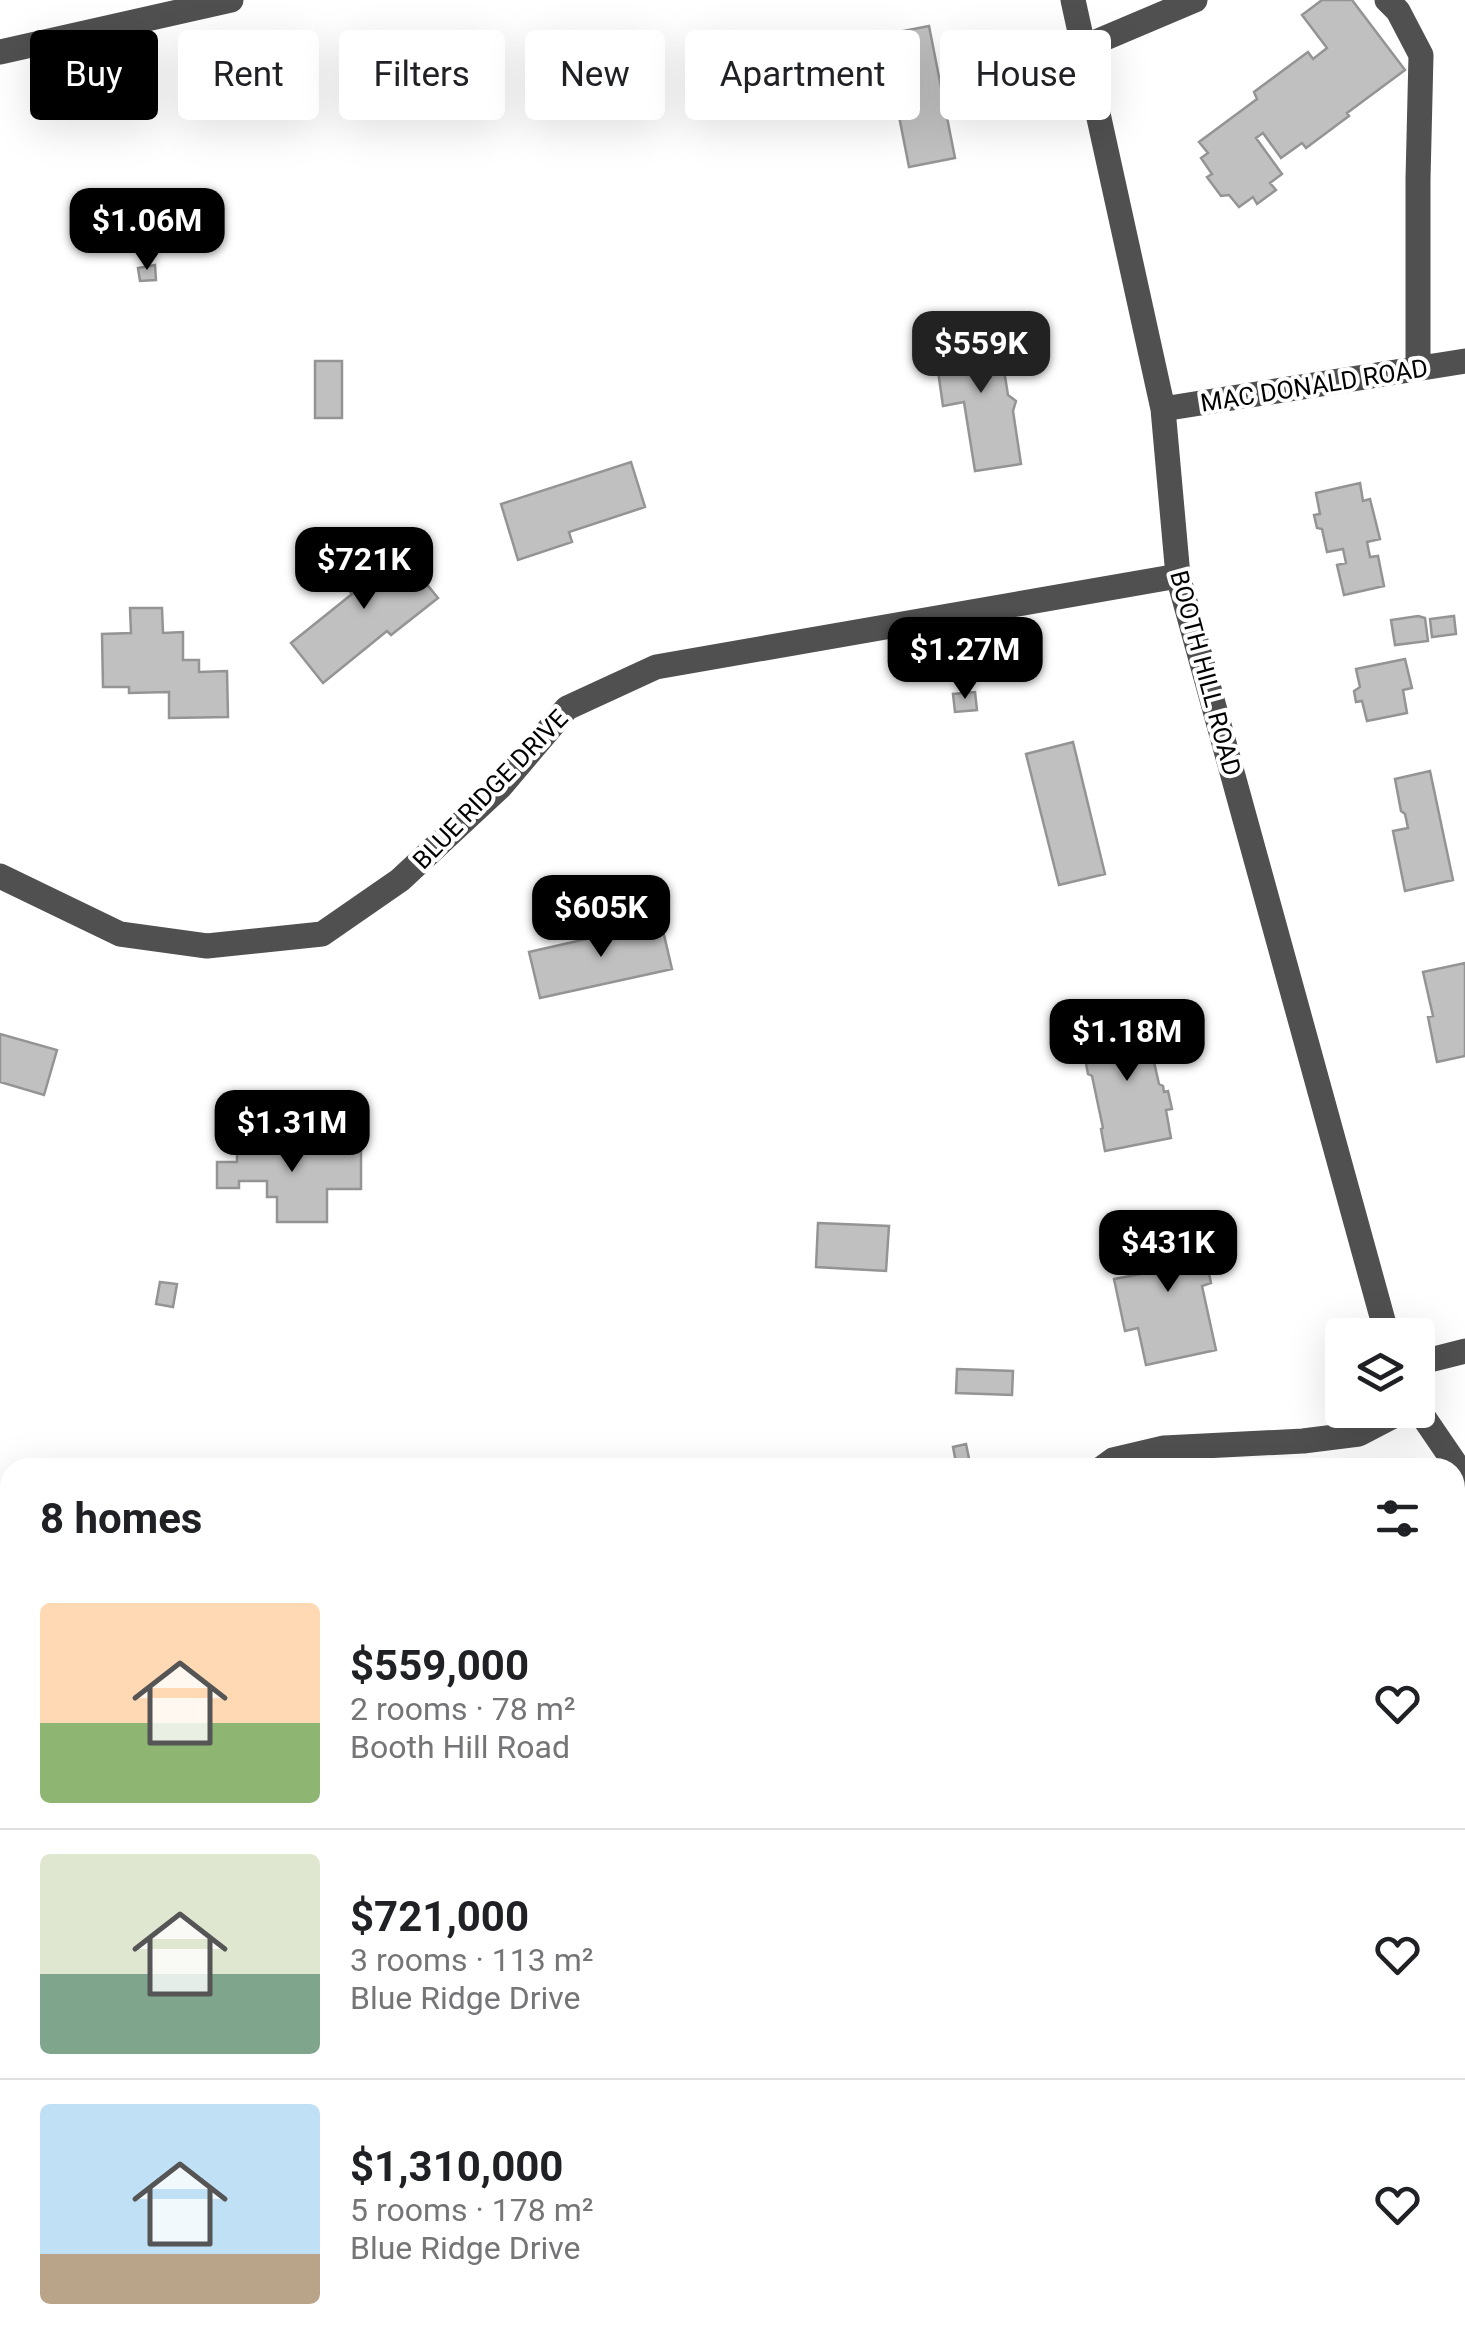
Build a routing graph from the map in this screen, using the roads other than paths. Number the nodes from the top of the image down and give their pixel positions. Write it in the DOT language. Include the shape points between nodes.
graph roads {
  1 [pos="231,0"];
  2 [pos="1074,0"];
  3 [pos="1196,0"];
  4 [pos="1388,0"];
  5 [pos="1080,30"];
  6 [pos="1111,36"];
  7 [pos="0,52"];
  8 [pos="1100,120"];
  9 [pos="1465,360"];
  10 [pos="1418,368"];
  11 [pos="1163,409"];
  12 [pos="1178,576"];
  13 [pos="0,876"];
  14 [pos="1383,1318"];
  15 [pos="1465,1350"];
  16 [pos="1435,1358"];
  17 [pos="1370,1428"];
  18 [pos="1431,1428"];
  19 [pos="1122,1458"];
  20 [pos="1451,1458"];
  1 -- 7 [label="street"];
  2 -- 5 [label="street, BOOTH HILL ROAD"];
  3 -- 6 [label="street"];
  4 -- 10 [label="street" via="1421,55"];
  8 -- 11 [label="street, BOOTH HILL ROAD"];
  9 -- 10 [label="street, MAC DONALD ROAD"];
  10 -- 11 [label="street, MAC DONALD ROAD"];
  11 -- 12 [label="street, BOOTH HILL ROAD"];
  12 -- 13 [label="street, BLUE RIDGE DRIVE" via="656,666 567,708 500,786 400,880 322,934 206,946 120,934"];
  12 -- 14 [label="street, BOOTH HILL ROAD"];
  15 -- 16 [label="street"];
  17 -- 19 [label="street"];
  18 -- 20 [label="street"];
}
